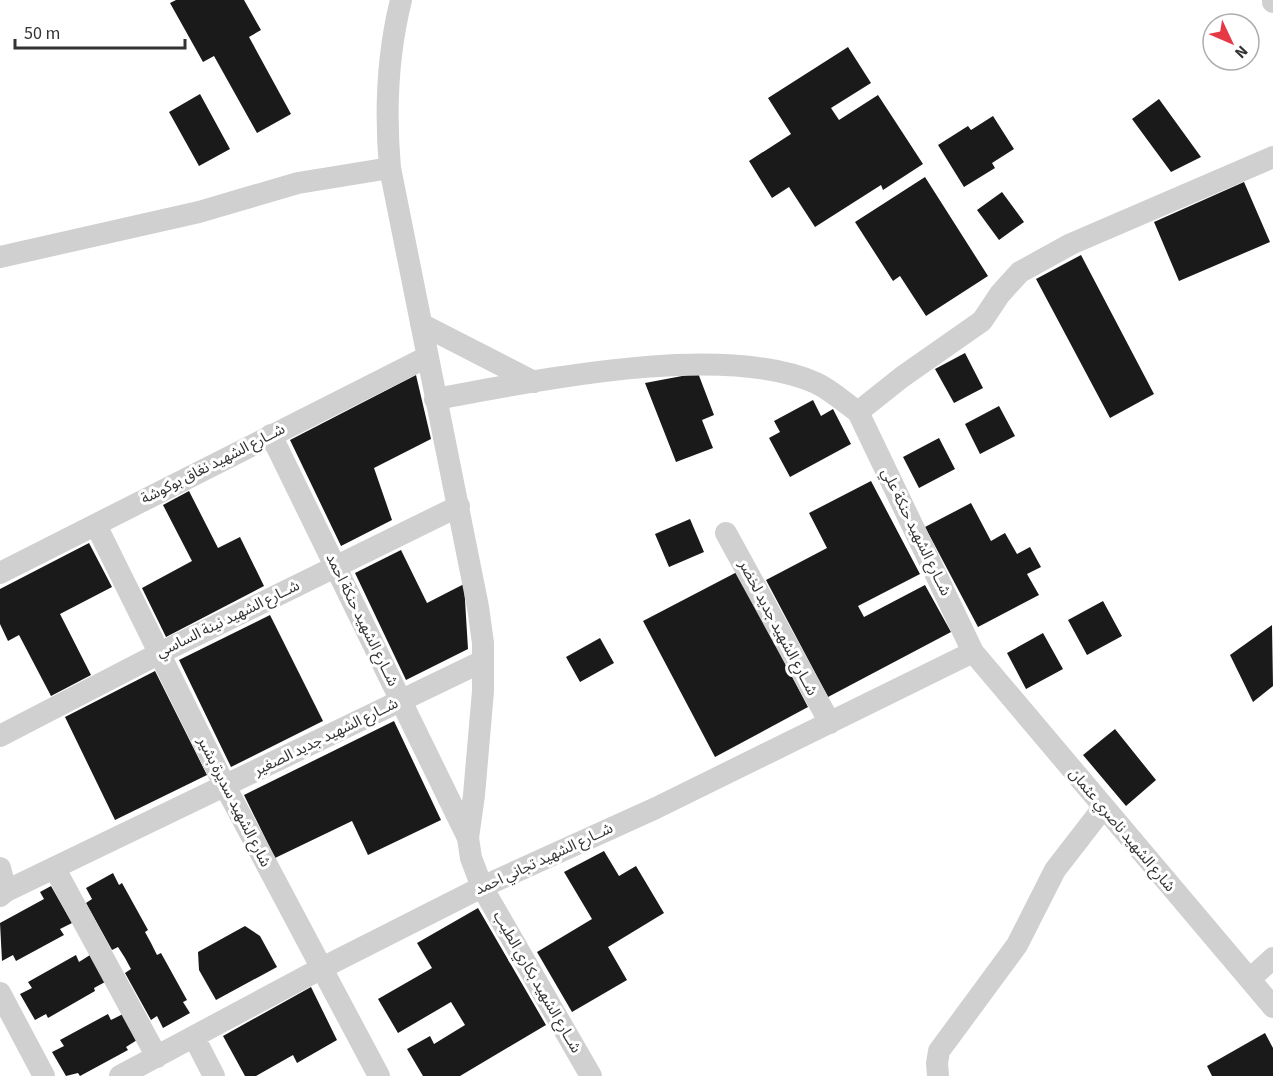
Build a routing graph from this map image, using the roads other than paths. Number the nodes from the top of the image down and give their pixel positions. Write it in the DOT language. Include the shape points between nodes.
graph roads {
  1 [pos="401,0"];
  2 [pos="1273,157"];
  3 [pos="390,168"];
  4 [pos="0,257"];
  5 [pos="421,324"];
  6 [pos="427,357"];
  7 [pos="534,382"];
  8 [pos="435,399"];
  9 [pos="858,412"];
  10 [pos="271,435"];
  11 [pos="459,506"];
  12 [pos="96,525"];
  13 [pos="726,532"];
  14 [pos="336,566"];
  15 [pos="0,573"];
  16 [pos="974,652"];
  17 [pos="160,653"];
  18 [pos="483,661"];
  19 [pos="401,701"];
  20 [pos="830,723"];
  21 [pos="0,736"];
  22 [pos="225,786"];
  23 [pos="1102,808"];
  24 [pos="468,838"];
  25 [pos="0,868"];
  26 [pos="55,869"];
  27 [pos="482,887"];
  28 [pos="3,893"];
  29 [pos="1273,958"];
  30 [pos="320,969"];
  31 [pos="1250,979"];
  32 [pos="0,993"];
  33 [pos="1273,1007"];
  34 [pos="194,1037"];
  35 [pos="158,1057"];
  36 [pos="44,1076"];
  37 [pos="120,1076"];
  38 [pos="214,1076"];
  39 [pos="379,1076"];
  40 [pos="591,1076"];
  41 [pos="938,1076"];
  1 -- 3 [label="street" via="388,71"];
  2 -- 9 [label="street" via="1071,244 1020,272 982,321"];
  3 -- 4 [label="street" via="298,183 199,212"];
  3 -- 5 [label="street"];
  5 -- 6 [label="street"];
  5 -- 7 [label="street"];
  6 -- 8 [label="street"];
  6 -- 10 [label="street, شــارع الشهيد نغاق بوكوشة"];
  7 -- 8 [label="street"];
  7 -- 9 [label="street" via="644,368 718,364 816,383"];
  8 -- 11 [label="street"];
  9 -- 16 [label="street, شــارع الشهيد حنكة علي"];
  10 -- 12 [label="street, شــارع الشهيد نغاق بوكوشة"];
  10 -- 14 [label="street, شــارع الشهيد حنكة احمد"];
  11 -- 14 [label="street, شــارع الشهيد نينة الساسي"];
  11 -- 18 [label="street" via="478,607"];
  12 -- 15 [label="street, شــارع الشهيد نغاق بوكوشة"];
  12 -- 17 [label="street, شارع الشهيد سديرة بشير"];
  13 -- 20 [label="street, شــارع الشهيد جديد لخضر"];
  14 -- 17 [label="street, شــارع الشهيد نينة الساسي"];
  14 -- 19 [label="street, شــارع الشهيد حنكة احمد"];
  16 -- 20 [label="street, شــارع الشهيد تجاني احمد"];
  16 -- 23 [label="street, شارع الشهيد ناصري عثمان"];
  17 -- 21 [label="street, شــارع الشهيد نينة الساسي"];
  17 -- 22 [label="street, شارع الشهيد سديرة بشير"];
  18 -- 19 [label="street, شــارع الشهيد جديد الصغير"];
  18 -- 24 [label="street" via="477,768"];
  19 -- 22 [label="street, شــارع الشهيد جديد الصغير"];
  19 -- 24 [label="street, شــارع الشهيد حنكة احمد"];
  20 -- 27 [label="street, شــارع الشهيد تجاني احمد"];
  22 -- 26 [label="street, شــارع الشهيد جديد الصغير"];
  22 -- 30 [label="street, شارع الشهيد سديرة بشير"];
  23 -- 31 [label="street, شارع الشهيد ناصري عثمان"];
  23 -- 41 [label="street" via="1055,870 1017,945 939,1051"];
  24 -- 27 [label="street, شــارع الشهيد بكاري الطيب"];
  25 -- 28 [label="street"];
  26 -- 28 [label="street, شــارع الشهيد جديد الصغير"];
  26 -- 35 [label="street"];
  27 -- 30 [label="street, شــارع الشهيد تجاني احمد"];
  27 -- 40 [label="street, شــارع الشهيد بكاري الطيب"];
  29 -- 31 [label="street"];
  30 -- 34 [label="street, شــارع الشهيد تجاني احمد"];
  30 -- 39 [label="street, شارع الشهيد سديرة بشير"];
  31 -- 33 [label="street, شارع الشهيد ناصري عثمان"];
  32 -- 36 [label="street"];
  34 -- 35 [label="street, شــارع الشهيد تجاني احمد"];
  34 -- 38 [label="street"];
  35 -- 37 [label="street, شــارع الشهيد تجاني احمد"];
}
